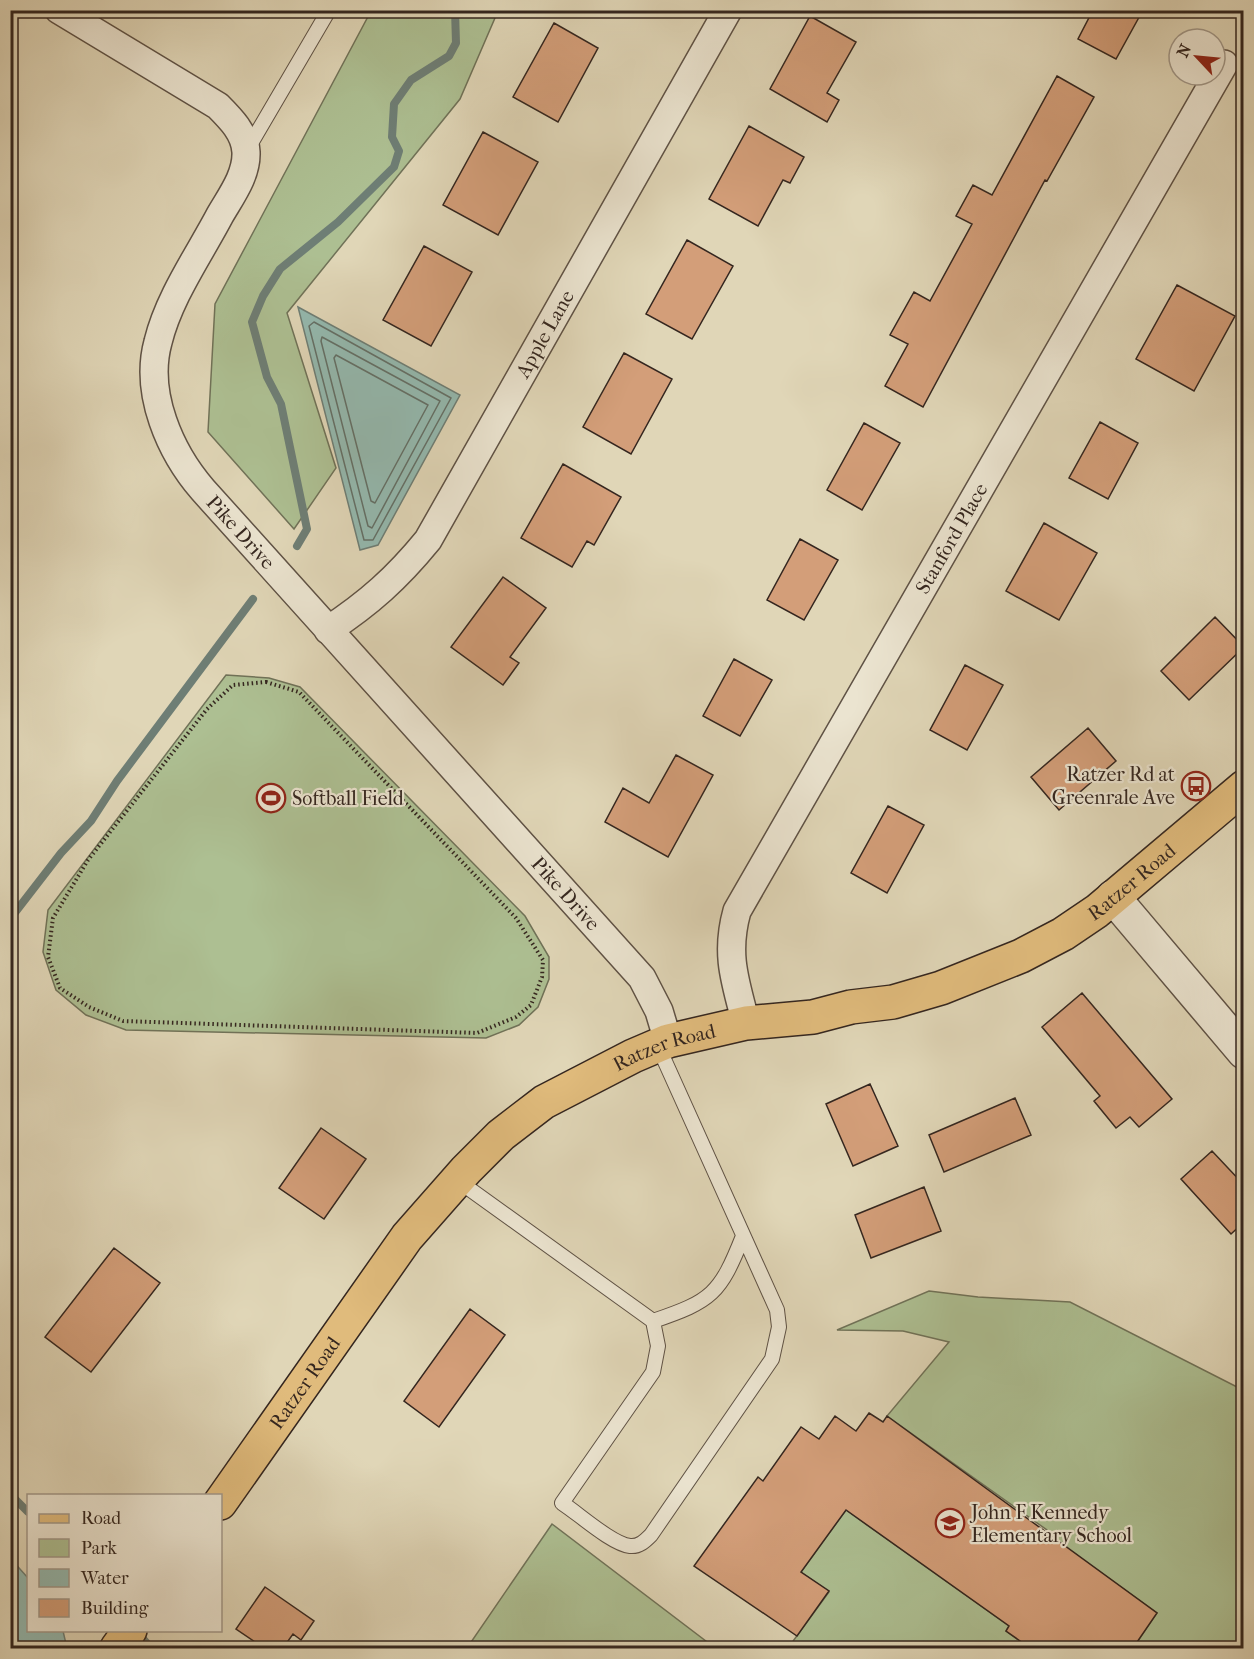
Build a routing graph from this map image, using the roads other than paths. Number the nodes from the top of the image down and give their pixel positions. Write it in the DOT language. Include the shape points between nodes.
graph roads {
  1 [pos="59,10"];
  2 [pos="329,10"];
  3 [pos="728,10"];
  4 [pos="1211,87"];
  5 [pos="246,152"];
  6 [pos="328,630"];
  7 [pos="1244,787"];
  8 [pos="1113,897"];
  9 [pos="746,1023"];
  10 [pos="663,1043"];
  11 [pos="1244,1052"];
  12 [pos="457,1180"];
  13 [pos="743,1236"];
  14 [pos="653,1322"];
  15 [pos="222,1500"];
  16 [pos="129,1632"];
  17 [pos="117,1648"];
  1 -- 5 [label="street" via="218,106 233,122"];
  2 -- 5 [label="lane"];
  3 -- 6 [label="street, Apple Lane" via="428,540 399,576"];
  4 -- 9 [label="street, Stanford Place" via="737,911 730,936 730,962"];
  5 -- 6 [label="street, Pike Drive" via="244,170 167,313 157,344 155,377 160,412 173,446 193,479"];
  6 -- 10 [label="street, Pike Drive" via="642,978 658,1011"];
  7 -- 8 [label="main road, Ratzer Road"];
  8 -- 9 [label="main road, Ratzer Road" via="1063,934 1021,956 941,988 893,1002 813,1017"];
  8 -- 11 [label="street"];
  9 -- 10 [label="main road, Ratzer Road"];
  10 -- 12 [label="main road, Ratzer Road" via="544,1102 501,1135"];
  10 -- 13 [label="lane"];
  12 -- 14 [label="lane"];
  12 -- 15 [label="main road, Ratzer Road" via="406,1237"];
  13 -- 14 [label="lane" via="718,1289 692,1307"];
  13 -- 14 [label="lane" via="777,1310 779,1327 772,1359 651,1535 632,1546 620,1543 562,1503 653,1372 658,1346"];
  16 -- 17 [label="main road"];
}
